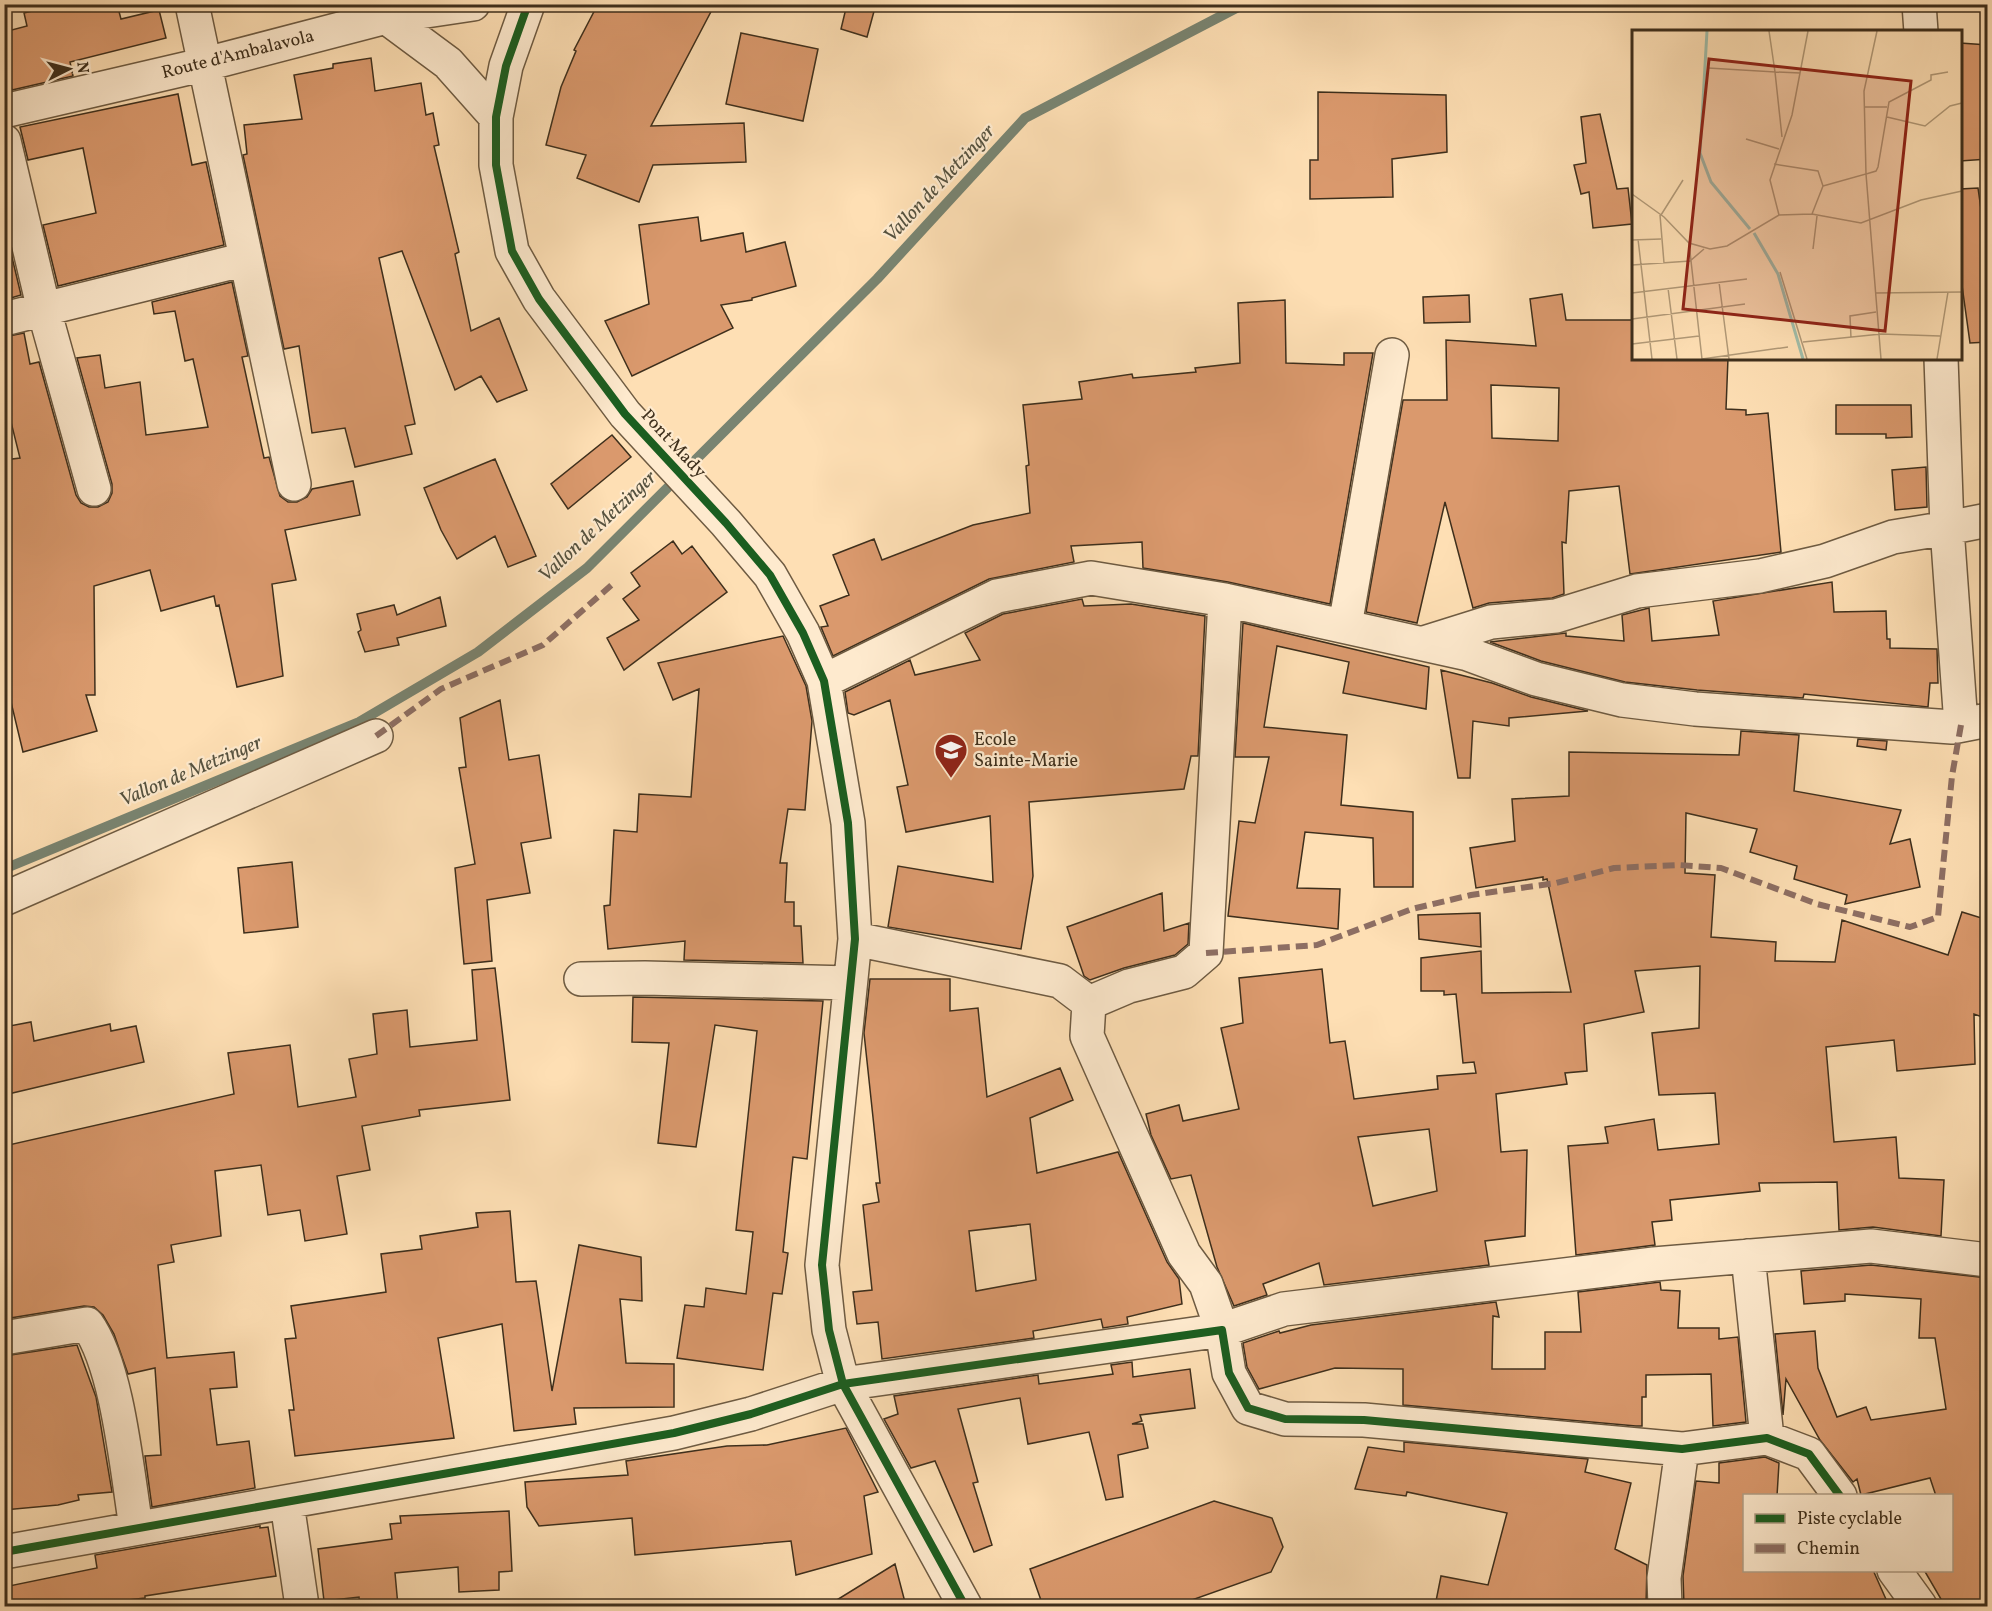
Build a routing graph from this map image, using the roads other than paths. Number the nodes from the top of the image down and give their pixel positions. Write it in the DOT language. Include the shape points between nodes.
graph roads {
  1 [pos="192,4"];
  2 [pos="473,4"];
  3 [pos="528,4"];
  4 [pos="1919,4"];
  5 [pos="385,11"];
  6 [pos="1921,30"];
  7 [pos="206,64"];
  8 [pos="4,111"];
  9 [pos="496,117"];
  10 [pos="4,141"];
  11 [pos="246,259"];
  12 [pos="44,310"];
  13 [pos="4,320"];
  14 [pos="1392,355"];
  15 [pos="1941,360"];
  16 [pos="294,484"];
  17 [pos="94,489"];
  18 [pos="1988,520"];
  19 [pos="1947,528"];
  20 [pos="1225,600"];
  21 [pos="1345,626"];
  22 [pos="1423,644"];
  23 [pos="824,681"];
  24 [pos="1974,722"];
  25 [pos="376,736"];
  26 [pos="4,899"];
  27 [pos="855,939"];
  28 [pos="581,979"];
  29 [pos="850,983"];
  30 [pos="1089,1004"];
  31 [pos="1748,1257"];
  32 [pos="1988,1260"];
  33 [pos="1222,1330"];
  34 [pos="4,1338"];
  35 [pos="843,1384"];
  36 [pos="1767,1438"];
  37 [pos="1682,1449"];
  38 [pos="1839,1494"];
  39 [pos="287,1503"];
  40 [pos="136,1527"];
  41 [pos="4,1552"];
  42 [pos="1895,1572"];
  43 [pos="302,1606"];
  44 [pos="965,1606"];
  45 [pos="1665,1606"];
  46 [pos="1920,1606"];
  1 -- 7 [label="street"];
  2 -- 5 [label="street, Route d'Ambalavola"];
  3 -- 9 [label="street, Pont Mady" via="506,66"];
  4 -- 6 [label="street"];
  5 -- 7 [label="street, Route d'Ambalavola"];
  5 -- 9 [label="street" via="448,63"];
  7 -- 8 [label="street, Route d'Ambalavola"];
  7 -- 11 [label="street"];
  9 -- 23 [label="street, Pont Mady" via="496,165 512,251 539,299 625,414 770,575 803,633"];
  10 -- 12 [label="street"];
  11 -- 12 [label="street"];
  11 -- 16 [label="street"];
  12 -- 13 [label="street"];
  12 -- 17 [label="street"];
  14 -- 21 [label="street"];
  15 -- 19 [label="street"];
  18 -- 19 [label="street"];
  19 -- 22 [label="street" via="1893,537 1825,561 1760,576 1637,591 1557,616 1491,622"];
  19 -- 24 [label="street"];
  20 -- 21 [label="street"];
  20 -- 23 [label="street" via="1090,578 1048,585 997,596"];
  20 -- 30 [label="street" via="1206,953 1184,972 1129,986"];
  21 -- 22 [label="street"];
  22 -- 24 [label="street" via="1468,654 1536,679 1622,700 1695,709 1952,727"];
  23 -- 27 [label="street, Pont Mady" via="848,823"];
  25 -- 26 [label="street"];
  27 -- 29 [label="street, Pont Mady"];
  27 -- 30 [label="street" via="1060,981"];
  28 -- 29 [label="street"];
  29 -- 35 [label="street, Pont Mady" via="822,1265 829,1330"];
  30 -- 33 [label="street" via="1087,1036 1184,1254 1206,1284"];
  31 -- 32 [label="street" via="1871,1246"];
  31 -- 33 [label="street" via="1654,1264 1284,1309"];
  31 -- 36 [label="street"];
  33 -- 35 [label="street"];
  33 -- 37 [label="street" via="1229,1372 1248,1408 1285,1419 1364,1420"];
  34 -- 40 [label="street" via="87,1324 99,1341 110,1378"];
  35 -- 39 [label="street" via="752,1414 674,1433"];
  35 -- 44 [label="street, Pont Mady"];
  36 -- 37 [label="street"];
  36 -- 38 [label="street" via="1809,1454"];
  37 -- 45 [label="street" via="1664,1578"];
  39 -- 40 [label="street"];
  39 -- 43 [label="street"];
  40 -- 41 [label="street"];
  42 -- 46 [label="street"];
}
